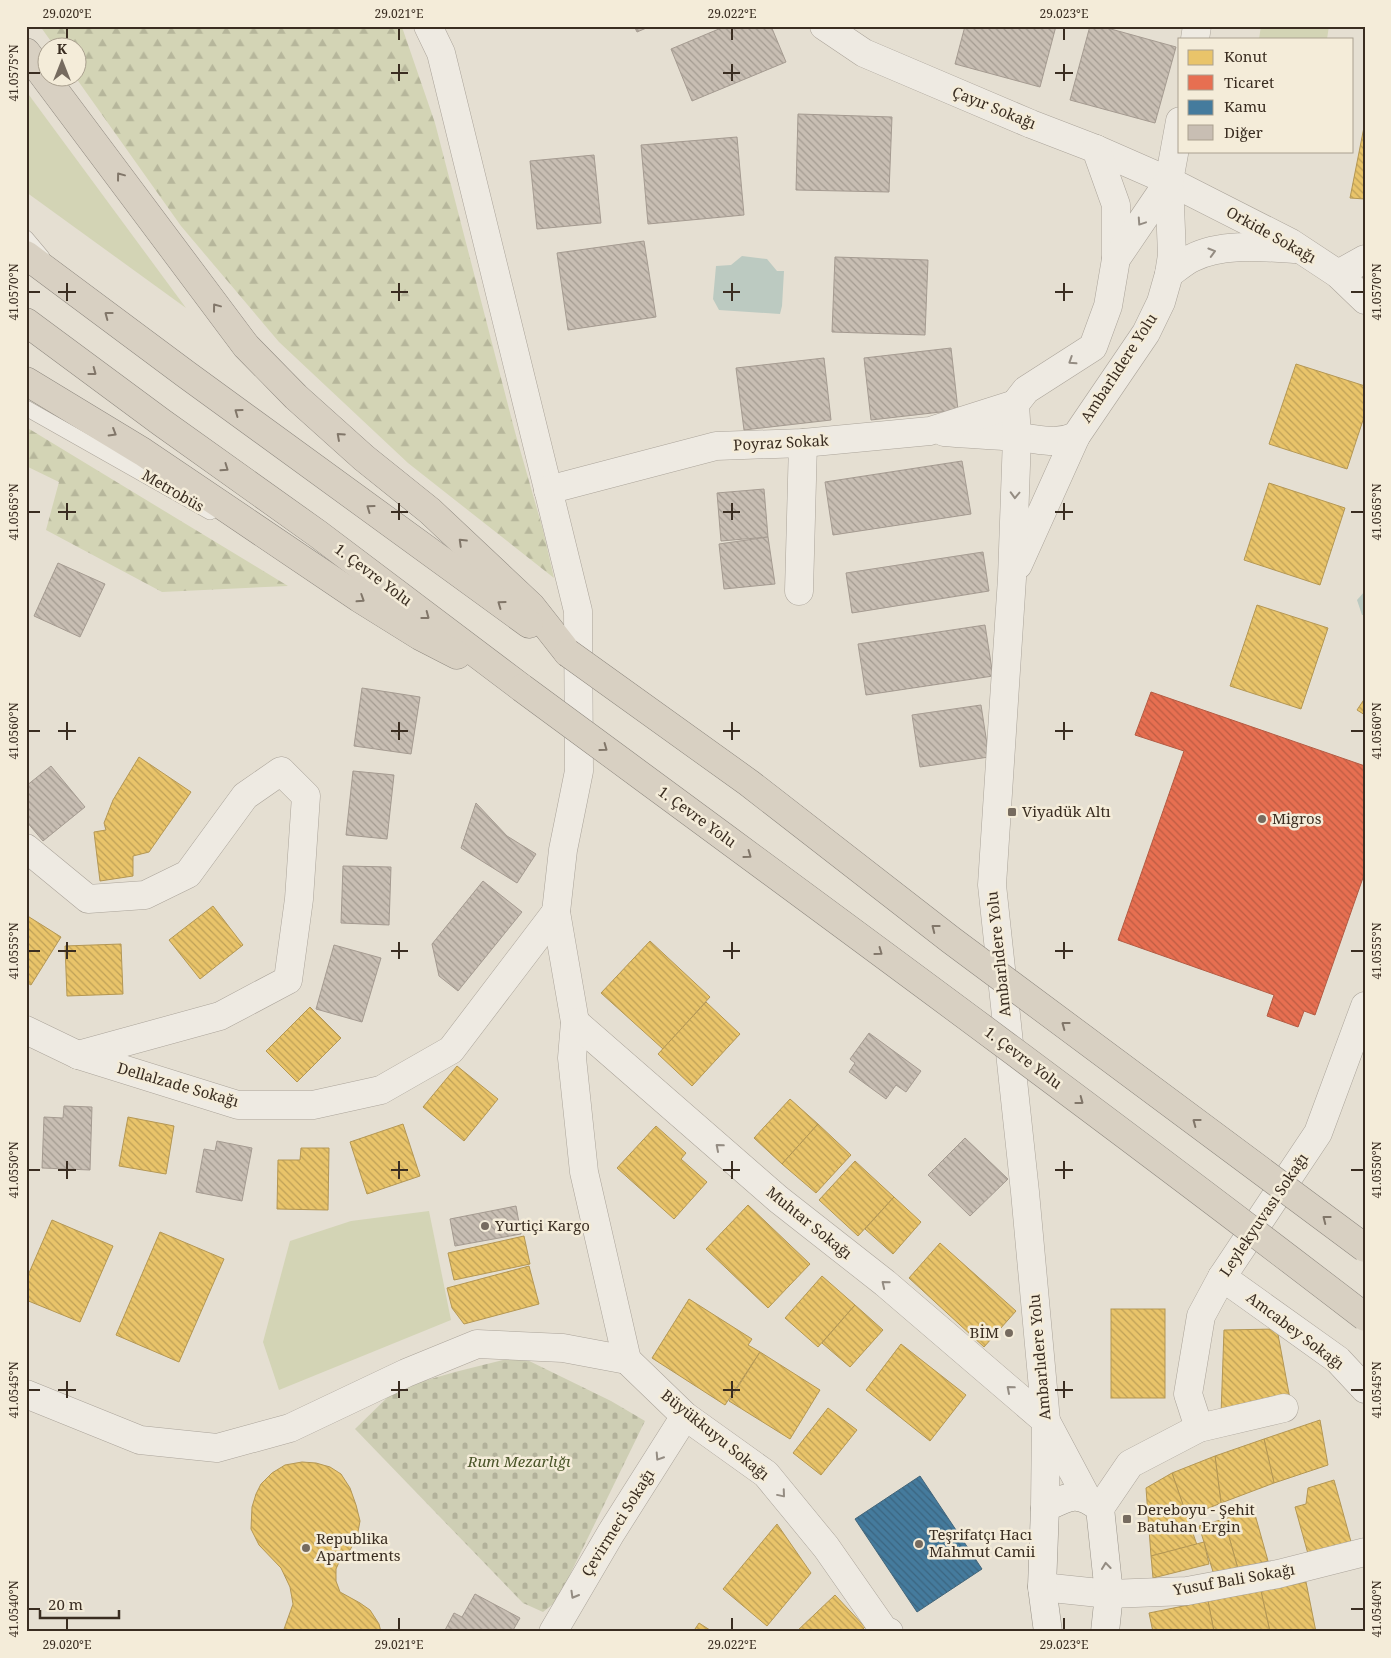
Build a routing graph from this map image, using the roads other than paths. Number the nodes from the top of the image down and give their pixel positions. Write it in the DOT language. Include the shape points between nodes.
graph roads {
  1 [pos="428,26"];
  2 [pos="824,26"];
  3 [pos="26,52"];
  4 [pos="1178,132"];
  5 [pos="1096,149"];
  6 [pos="1169,181"];
  7 [pos="26,238"];
  8 [pos="1300,249"];
  9 [pos="26,255"];
  10 [pos="1116,259"];
  11 [pos="1365,259"];
  12 [pos="1169,274"];
  13 [pos="1338,274"];
  14 [pos="60,280"];
  15 [pos="1365,300"];
  16 [pos="26,322"];
  17 [pos="26,381"];
  18 [pos="1015,404"];
  19 [pos="26,408"];
  20 [pos="930,431"];
  21 [pos="1076,436"];
  22 [pos="1018,437"];
  23 [pos="803,443"];
  24 [pos="548,490"];
  25 [pos="320,572"];
  26 [pos="1012,578"];
  27 [pos="800,591"];
  28 [pos="568,653"];
  29 [pos="522,688"];
  30 [pos="26,848"];
  31 [pos="556,912"];
  32 [pos="1365,1006"];
  33 [pos="576,1022"];
  34 [pos="26,1030"];
  35 [pos="78,1055"];
  36 [pos="1365,1248"];
  37 [pos="1222,1277"];
  38 [pos="1365,1317"];
  39 [pos="627,1360"];
  40 [pos="1365,1389"];
  41 [pos="26,1394"];
  42 [pos="1284,1408"];
  43 [pos="686,1416"];
  44 [pos="1046,1421"];
  45 [pos="1199,1428"];
  46 [pos="1093,1503"];
  47 [pos="1045,1508"];
  48 [pos="1365,1552"];
  49 [pos="1042,1587"];
  50 [pos="1108,1594"];
  51 [pos="885,1631"];
  52 [pos="553,1632"];
  53 [pos="1048,1632"];
  54 [pos="1104,1632"];
  1 -- 24 [label="street" via="441,53"];
  2 -- 5 [label="street, Çayır Sokağı" via="864,53"];
  28 -- 3 [label="highway, one-way" via="531,606 430,511 364,458 296,396 246,346"];
  4 -- 6 [label="street, Ambarlıdere Yolu"];
  5 -- 6 [label="street, Çayır Sokağı"];
  5 -- 10 [label="street" via="1116,205"];
  6 -- 8 [label="street, Orkide Sokağı"];
  6 -- 10 [label="street, Ambarlıdere Yolu, one-way"];
  6 -- 12 [label="street, Ambarlıdere Yolu" via="1172,255"];
  7 -- 14 [label="lane"];
  12 -- 8 [label="street, one-way" via="1193,257 1224,248"];
  8 -- 13 [label="street, Orkide Sokağı"];
  9 -- 14 [label="highway"];
  10 -- 18 [label="street, Ambarlıdere Yolu, one-way" via="1108,306 1093,347 1026,390"];
  11 -- 13 [label="street"];
  12 -- 21 [label="street, Ambarlıdere Yolu" via="1161,302 1146,333"];
  13 -- 15 [label="street, Orkide Sokağı"];
  28 -- 14 [label="highway, one-way"];
  16 -- 29 [label="highway, 1. Çevre Yolu, one-way" via="318,534"];
  17 -- 25 [label="highway, one-way" via="144,452"];
  18 -- 20 [label="street, Poyraz Sokak"];
  18 -- 22 [label="street, Ambarlıdere Yolu"];
  19 -- 25 [label="lane, Metrobüs"];
  20 -- 22 [label="street, Ambarlıdere Yolu"];
  20 -- 23 [label="street, Poyraz Sokak"];
  21 -- 22 [label="street, Ambarlıdere Yolu" via="1065,441 1047,442"];
  21 -- 26 [label="street, Ambarlıdere Yolu"];
  22 -- 26 [label="street, Ambarlıdere Yolu, one-way"];
  23 -- 24 [label="street, Poyraz Sokak" via="716,446"];
  23 -- 27 [label="street"];
  24 -- 31 [label="street" via="578,611 579,771 563,850"];
  25 -- 29 [label="highway, one-way" via="420,636"];
  26 -- 44 [label="street, Ambarlıdere Yolu" via="992,885"];
  36 -- 28 [label="highway, one-way, bridge" via="951,940 749,783"];
  29 -- 38 [label="highway, 1. Çevre Yolu, one-way, bridge" via="986,1031"];
  30 -- 35 [label="street" via="88,899 146,895 188,874 245,796 281,771 306,796 299,899 288,980 220,1016"];
  31 -- 33 [label="street"];
  31 -- 35 [label="street, Dellalzade Sokağı" via="450,1050 381,1090 313,1105 238,1105"];
  32 -- 37 [label="street, Leylekyuvası Sokağı" via="1318,1133"];
  33 -- 39 [label="street" via="572,1058 584,1172"];
  44 -- 33 [label="street, Muhtar Sokağı, one-way" via="885,1283 778,1199"];
  34 -- 35 [label="street, Dellalzade Sokağı"];
  37 -- 40 [label="street, Amcabey Sokağı" via="1338,1360"];
  37 -- 45 [label="street, Leylekyuvası Sokağı" via="1201,1316 1188,1394"];
  39 -- 41 [label="street" via="562,1348 477,1344 406,1373 290,1428 217,1448 140,1440"];
  39 -- 43 [label="street, Büyükkuyu Sokağı"];
  42 -- 45 [label="street"];
  43 -- 51 [label="street, Büyükkuyu Sokağı, one-way" via="766,1474 826,1547"];
  43 -- 52 [label="street, Çevirmeci Sokağı, one-way" via="611,1533"];
  44 -- 46 [label="street"];
  44 -- 47 [label="street, Ambarlıdere Yolu"];
  45 -- 46 [label="street" via="1130,1464"];
  46 -- 47 [label="street" via="1067,1497"];
  50 -- 46 [label="street, one-way"];
  47 -- 49 [label="street, Ambarlıdere Yolu"];
  48 -- 50 [label="street, Yusuf Bali Sokağı" via="1278,1574 1187,1591"];
  49 -- 50 [label="street, Yusuf Bali Sokağı"];
  49 -- 53 [label="street, Ambarlıdere Yolu"];
  50 -- 54 [label="street"];
}
